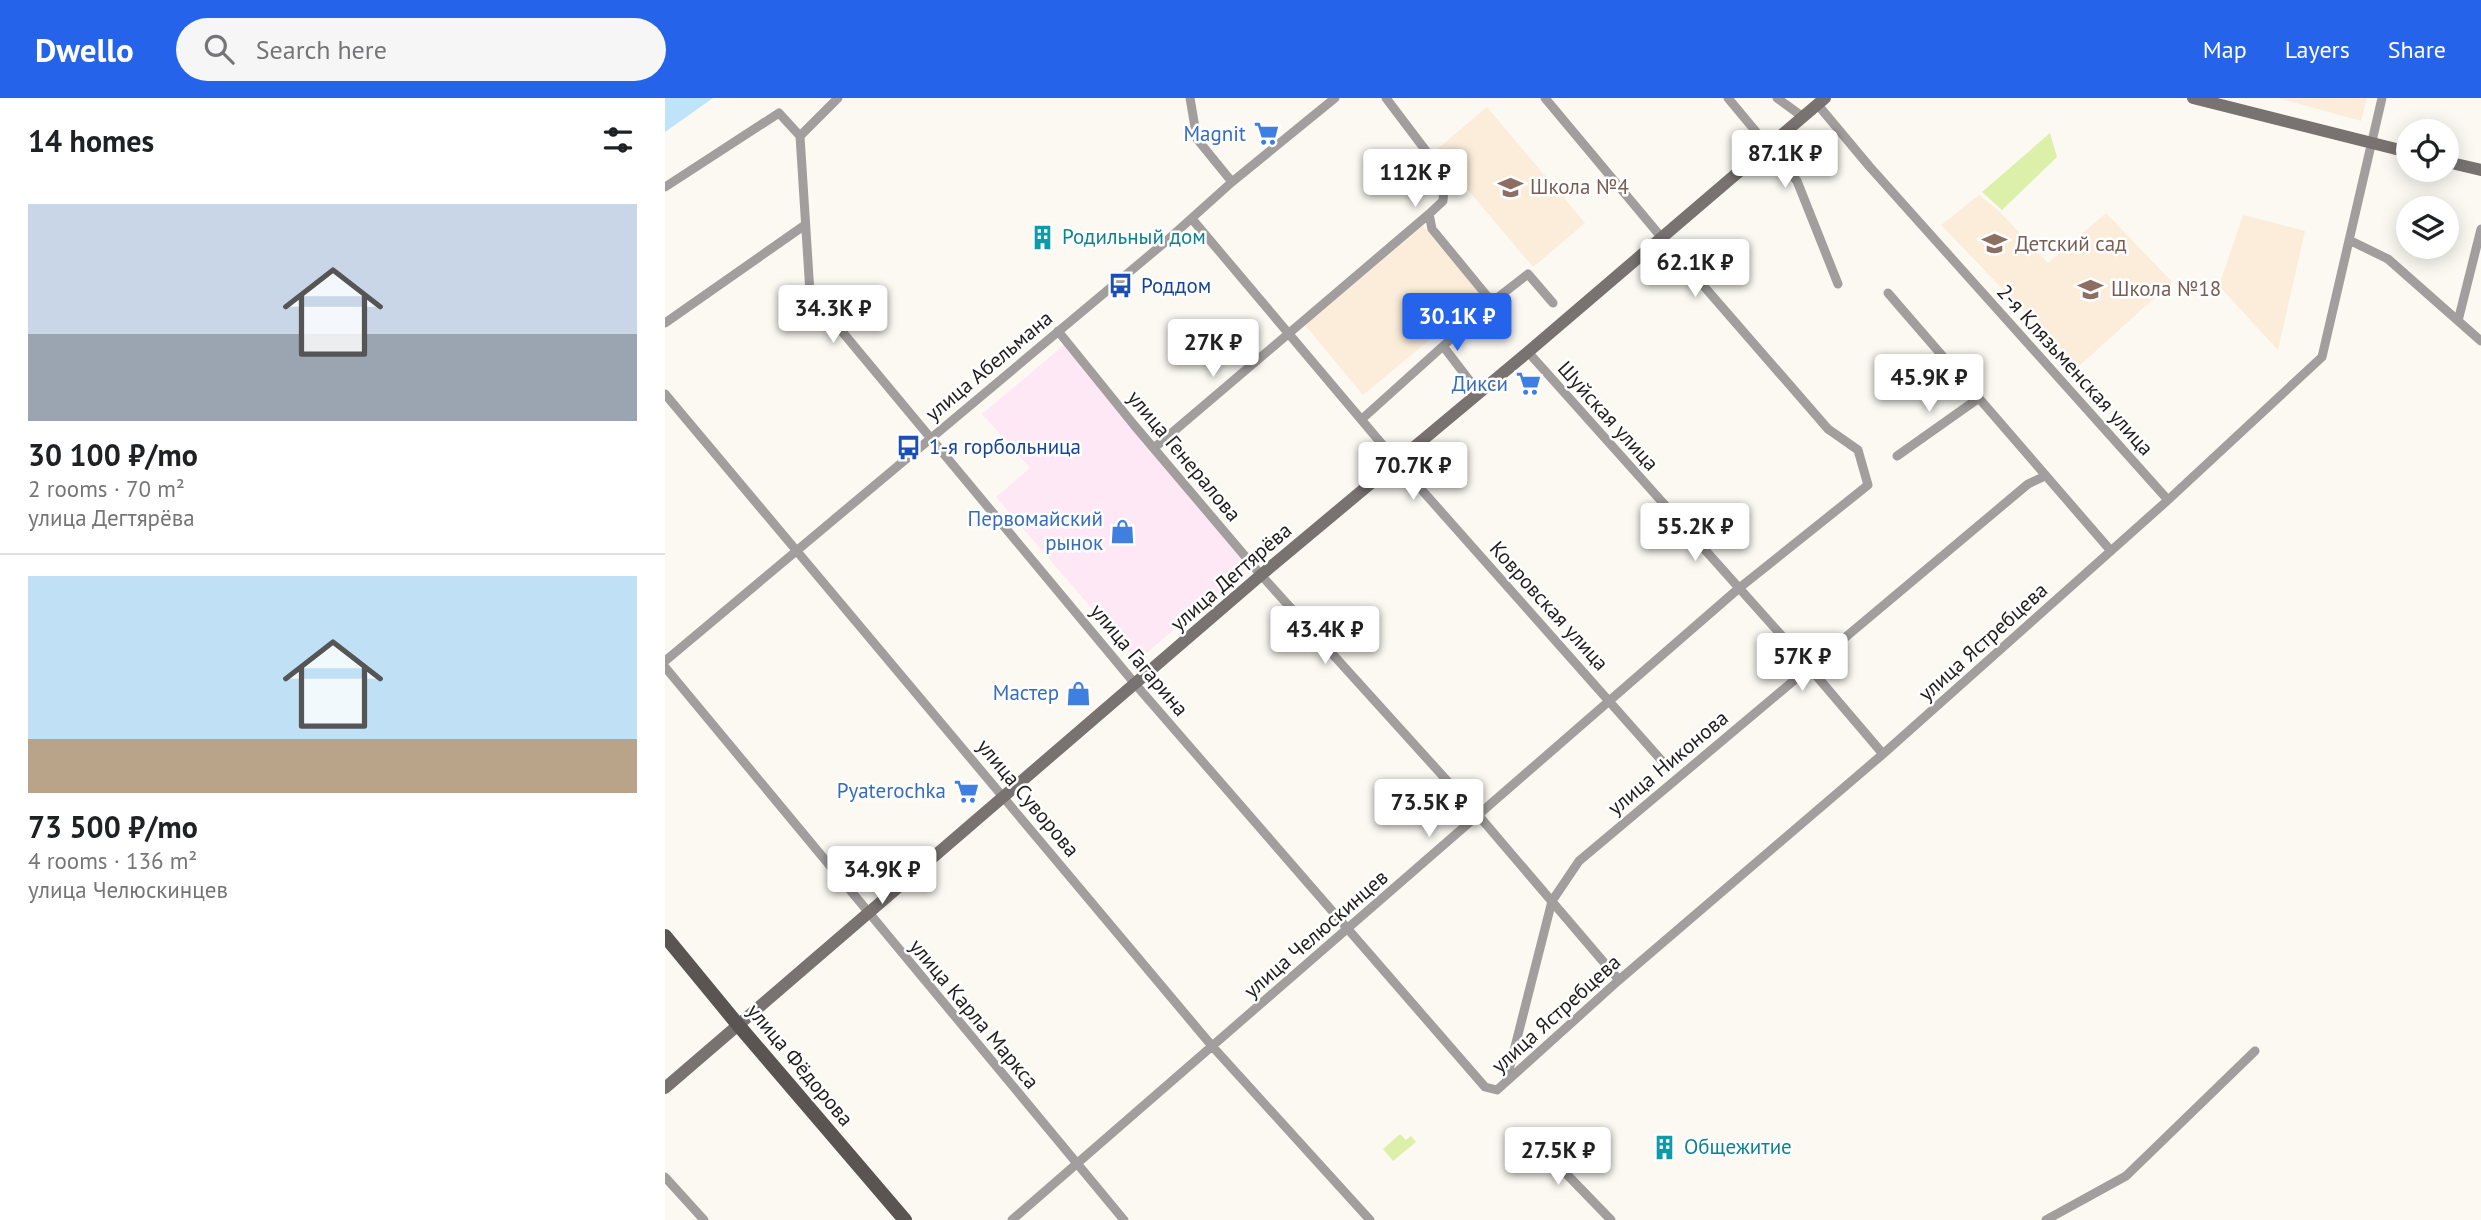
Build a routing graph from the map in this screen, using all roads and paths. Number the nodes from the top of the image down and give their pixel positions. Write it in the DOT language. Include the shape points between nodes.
graph roads {
  1 [pos="838,98"];
  2 [pos="1190,98"];
  3 [pos="1335,98"];
  4 [pos="1387,98"];
  5 [pos="1545,98"];
  6 [pos="1728,98"];
  7 [pos="1777,98"];
  8 [pos="2193,98"];
  9 [pos="2382,98"];
  10 [pos="1822,101"];
  11 [pos="1803,117"];
  12 [pos="800,136"];
  13 [pos="2371,143"];
  14 [pos="1768,148"];
  15 [pos="2396,149"];
  16 [pos="2459,165"];
  17 [pos="2481,170"];
  18 [pos="1232,182"];
  19 [pos="665,187"];
  20 [pos="1429,214"];
  21 [pos="1192,219"];
  22 [pos="805,225"];
  23 [pos="2481,229"];
  24 [pos="1662,238"];
  25 [pos="2349,240"];
  26 [pos="1838,284"];
  27 [pos="1888,293"];
  28 [pos="1492,302"];
  29 [pos="1553,303"];
  30 [pos="2458,321"];
  31 [pos="665,323"];
  32 [pos="1058,331"];
  33 [pos="1289,332"];
  34 [pos="2481,341"];
  35 [pos="1443,346"];
  36 [pos="1528,352"];
  37 [pos="1479,393"];
  38 [pos="665,394"];
  39 [pos="1979,398"];
  40 [pos="1362,419"];
  41 [pos="929,438"];
  42 [pos="1154,448"];
  43 [pos="1897,456"];
  44 [pos="1397,462"];
  45 [pos="2045,476"];
  46 [pos="2168,499"];
  47 [pos="796,551"];
  48 [pos="2111,551"];
  49 [pos="1261,575"];
  50 [pos="1738,589"];
  51 [pos="665,661"];
  52 [pos="665,667"];
  53 [pos="1809,667"];
  54 [pos="1136,685"];
  55 [pos="1610,700"];
  56 [pos="1884,754"];
  57 [pos="1662,761"];
  58 [pos="1003,795"];
  59 [pos="1479,816"];
  60 [pos="1552,901"];
  61 [pos="868,912"];
  62 [pos="1349,928"];
  63 [pos="665,936"];
  64 [pos="1619,981"];
  65 [pos="739,1026"];
  66 [pos="1212,1046"];
  67 [pos="2255,1051"];
  68 [pos="1506,1082"];
  69 [pos="665,1088"];
  70 [pos="1497,1090"];
  71 [pos="1548,1156"];
  72 [pos="1076,1165"];
  73 [pos="665,1177"];
  74 [pos="704,1220"];
  75 [pos="905,1220"];
  76 [pos="1012,1220"];
  77 [pos="1123,1220"];
  78 [pos="1370,1220"];
  79 [pos="1611,1220"];
  80 [pos="2046,1220"];
  1 -- 12 [label="street"];
  2 -- 18 [label="street" via="1197,139"];
  3 -- 18 [label="street, улица Абельмана"];
  4 -- 20 [label="street" via="1445,176 1443,201"];
  5 -- 24 [label="street"];
  6 -- 14 [label="street"];
  7 -- 11 [label="street"];
  8 -- 13 [label="main road"];
  9 -- 13 [label="street, улица Ястребцева"];
  10 -- 11 [label="main road, улица Дегтярёва"];
  10 -- 46 [label="street, 2-я Клязьменская улица" via="1869,166"];
  11 -- 14 [label="main road, улица Дегтярёва"];
  12 -- 19 [label="street" via="779,113"];
  12 -- 22 [label="street, улица Гагарина"];
  13 -- 15 [label="main road"];
  13 -- 25 [label="street, улица Ястребцева"];
  14 -- 24 [label="main road, улица Дегтярёва"];
  14 -- 26 [label="street" via="1797,181"];
  16 -- 17 [label="main road"];
  18 -- 21 [label="street, улица Абельмана"];
  20 -- 28 [label="street" via="1432,229"];
  20 -- 33 [label="street"];
  21 -- 32 [label="street, улица Абельмана"];
  21 -- 33 [label="street, Ковровская улица"];
  22 -- 31 [label="street"];
  22 -- 41 [label="street, улица Гагарина" via="810,293"];
  23 -- 30 [label="street"];
  24 -- 36 [label="main road, улица Дегтярёва"];
  24 -- 50 [label="street, улица Челюскинцев" via="1828,429 1858,450 1868,485"];
  25 -- 30 [label="street" via="2388,259"];
  25 -- 46 [label="street, улица Ястребцева" via="2322,357"];
  27 -- 39 [label="street"];
  28 -- 29 [label="street" via="1528,274"];
  28 -- 35 [label="street"];
  30 -- 34 [label="street"];
  32 -- 41 [label="street, улица Абельмана"];
  32 -- 42 [label="street, улица Генералова"];
  33 -- 40 [label="street, Ковровская улица"];
  33 -- 42 [label="street"];
  35 -- 37 [label="street"];
  35 -- 40 [label="street"];
  36 -- 37 [label="main road, улица Дегтярёва"];
  36 -- 50 [label="street, Шуйская улица"];
  37 -- 44 [label="main road, улица Дегтярёва"];
  38 -- 47 [label="street, улица Суворова"];
  39 -- 43 [label="street"];
  39 -- 45 [label="street"];
  40 -- 44 [label="street, Ковровская улица"];
  41 -- 47 [label="street, улица Абельмана"];
  41 -- 54 [label="street, улица Гагарина"];
  42 -- 49 [label="street, улица Генералова"];
  44 -- 49 [label="main road, улица Дегтярёва"];
  44 -- 55 [label="street, Ковровская улица"];
  45 -- 48 [label="street"];
  45 -- 53 [label="street, улица Никонова" via="2028,484"];
  46 -- 48 [label="street, улица Ястребцева"];
  47 -- 51 [label="street, улица Абельмана"];
  47 -- 58 [label="street, улица Суворова"];
  48 -- 56 [label="street, улица Ястребцева"];
  49 -- 54 [label="main road, улица Дегтярёва"];
  49 -- 59 [label="street, улица Генералова"];
  50 -- 53 [label="street, Шуйская улица"];
  50 -- 55 [label="street, улица Челюскинцев"];
  52 -- 61 [label="street, улица Карла Маркса"];
  53 -- 56 [label="street, Шуйская улица"];
  53 -- 60 [label="street, улица Никонова" via="1579,861"];
  54 -- 58 [label="main road, улица Дегтярёва"];
  54 -- 62 [label="street, улица Гагарина"];
  55 -- 57 [label="street, Ковровская улица"];
  55 -- 59 [label="street, улица Челюскинцев"];
  56 -- 64 [label="street, улица Ястребцева"];
  58 -- 61 [label="main road, улица Дегтярёва"];
  58 -- 66 [label="street, улица Суворова"];
  59 -- 60 [label="street, улица Генералова"];
  59 -- 62 [label="street, улица Челюскинцев"];
  60 -- 64 [label="street, улица Генералова"];
  60 -- 68 [label="street, улица Никонова"];
  61 -- 65 [label="main road, улица Дегтярёва"];
  61 -- 72 [label="street, улица Карла Маркса"];
  62 -- 66 [label="street, улица Челюскинцев"];
  62 -- 70 [label="street, улица Гагарина" via="1485,1087"];
  63 -- 65 [label="main road, улица Фёдорова"];
  64 -- 68 [label="street, улица Ястребцева"];
  65 -- 69 [label="main road, улица Дегтярёва"];
  65 -- 75 [label="main road, улица Фёдорова"];
  66 -- 72 [label="street, улица Челюскинцев"];
  66 -- 78 [label="street, улица Суворова"];
  67 -- 80 [label="street" via="2126,1176"];
  68 -- 70 [label="street, улица Ястребцева"];
  71 -- 79 [label="street"];
  72 -- 76 [label="street, улица Челюскинцев"];
  72 -- 77 [label="street, улица Карла Маркса"];
  73 -- 74 [label="street"];
}
